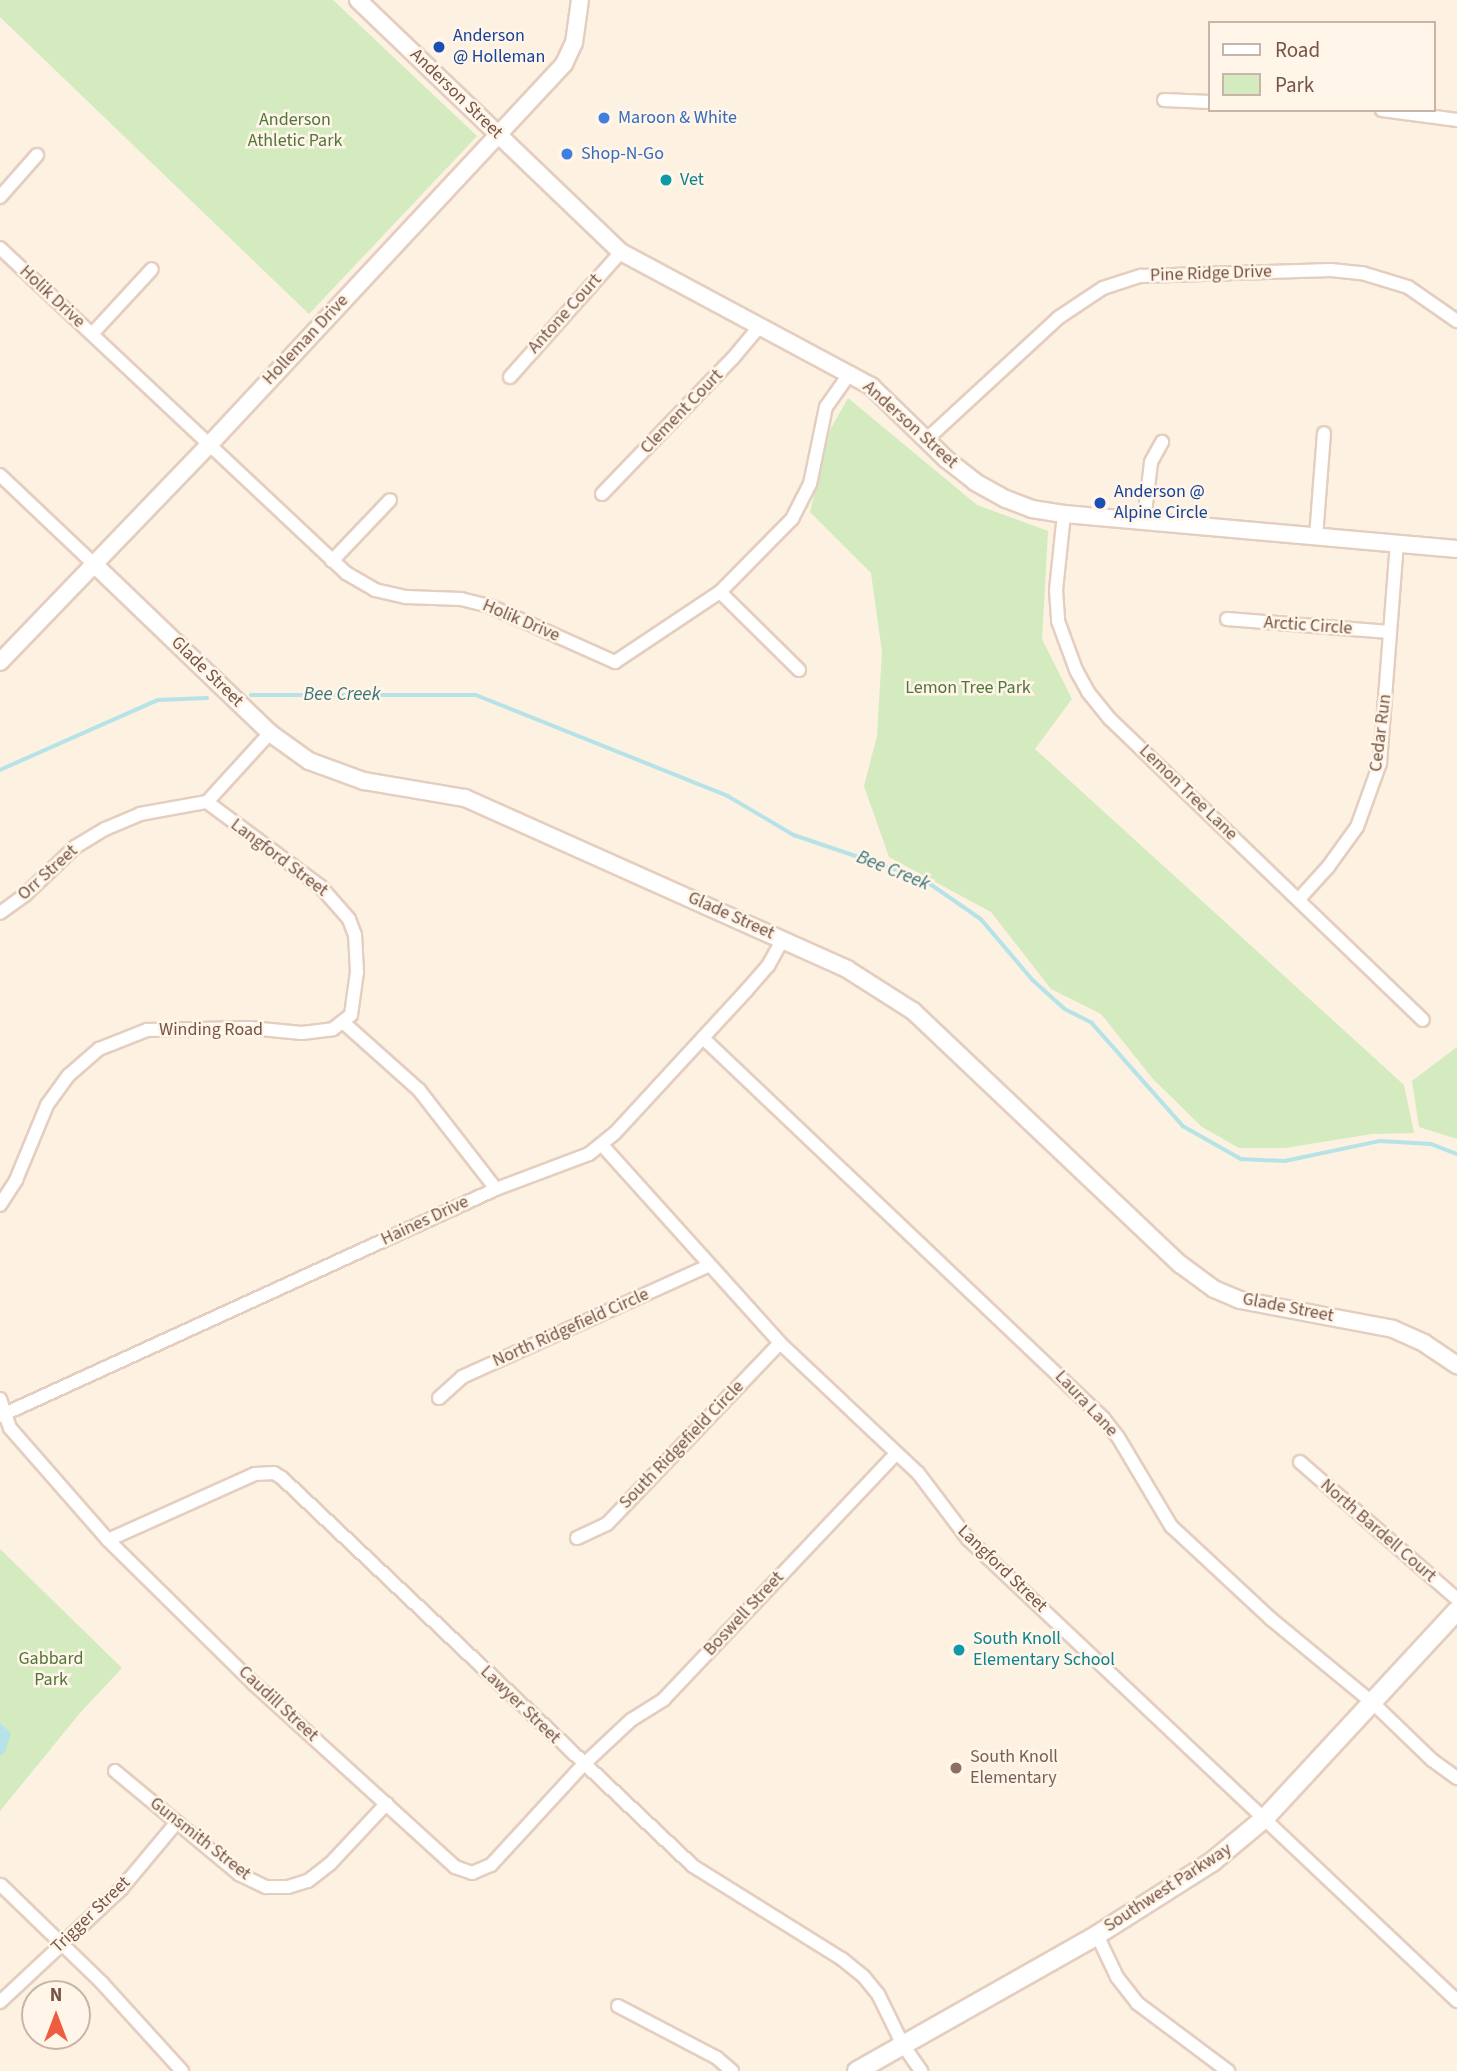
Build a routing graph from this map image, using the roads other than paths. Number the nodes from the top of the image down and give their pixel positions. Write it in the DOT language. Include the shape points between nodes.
graph roads {
  1 [pos="358,0"];
  2 [pos="580,0"];
  3 [pos="1164,100"];
  4 [pos="1208,102"];
  5 [pos="1397,112"];
  6 [pos="1457,120"];
  7 [pos="496,134"];
  8 [pos="37,155"];
  9 [pos="0,197"];
  10 [pos="0,248"];
  11 [pos="621,252"];
  12 [pos="152,268"];
  13 [pos="1457,321"];
  14 [pos="759,327"];
  15 [pos="92,334"];
  16 [pos="850,373"];
  17 [pos="510,377"];
  18 [pos="1324,433"];
  19 [pos="927,439"];
  20 [pos="1162,442"];
  21 [pos="209,445"];
  22 [pos="0,475"];
  23 [pos="602,494"];
  24 [pos="390,500"];
  25 [pos="1064,514"];
  26 [pos="1144,521"];
  27 [pos="1316,537"];
  28 [pos="1397,544"];
  29 [pos="1457,549"];
  30 [pos="332,561"];
  31 [pos="95,565"];
  32 [pos="720,592"];
  33 [pos="1227,620"];
  34 [pos="1389,632"];
  35 [pos="0,662"];
  36 [pos="799,670"];
  37 [pos="270,733"];
  38 [pos="207,802"];
  39 [pos="1299,899"];
  40 [pos="0,913"];
  41 [pos="783,939"];
  42 [pos="1423,1020"];
  43 [pos="344,1023"];
  44 [pos="703,1038"];
  45 [pos="602,1145"];
  46 [pos="496,1189"];
  47 [pos="0,1205"];
  48 [pos="708,1266"];
  49 [pos="780,1343"];
  50 [pos="1457,1365"];
  51 [pos="439,1398"];
  52 [pos="0,1399"];
  53 [pos="2,1415"];
  54 [pos="896,1454"];
  55 [pos="1300,1462"];
  56 [pos="577,1538"];
  57 [pos="108,1540"];
  58 [pos="1457,1599"];
  59 [pos="1457,1611"];
  60 [pos="1374,1704"];
  61 [pos="583,1765"];
  62 [pos="115,1771"];
  63 [pos="1457,1778"];
  64 [pos="387,1803"];
  65 [pos="1265,1818"];
  66 [pos="177,1822"];
  67 [pos="1,1885"];
  68 [pos="1097,1935"];
  69 [pos="62,1946"];
  70 [pos="1457,2001"];
  71 [pos="0,2002"];
  72 [pos="618,2006"];
  73 [pos="903,2045"];
  74 [pos="182,2071"];
  75 [pos="732,2071"];
  76 [pos="857,2071"];
  77 [pos="922,2071"];
  78 [pos="1228,2071"];
  1 -- 7 [label="street, Anderson Street"];
  2 -- 7 [label="street, Holleman Drive" via="574,43 564,64"];
  3 -- 4 [label="street"];
  5 -- 6 [label="street"];
  7 -- 11 [label="street, Anderson Street"];
  7 -- 21 [label="street, Holleman Drive"];
  8 -- 9 [label="street"];
  10 -- 15 [label="street, Holik Drive"];
  11 -- 14 [label="street, Anderson Street"];
  11 -- 17 [label="street, Antone Court"];
  12 -- 15 [label="street"];
  13 -- 19 [label="street, Pine Ridge Drive" via="1408,287 1362,273 1141,276 1103,288 1058,318"];
  14 -- 16 [label="street, Anderson Street"];
  14 -- 23 [label="street, Clement Court"];
  15 -- 21 [label="street, Holik Drive"];
  16 -- 19 [label="street, Anderson Street" via="888,400"];
  16 -- 32 [label="street, Holik Drive" via="826,407 801,506"];
  18 -- 27 [label="street"];
  19 -- 25 [label="street, Anderson Street" via="975,482 1032,509"];
  20 -- 26 [label="street" via="1150,462"];
  21 -- 30 [label="street, Holik Drive"];
  21 -- 31 [label="street, Holleman Drive"];
  22 -- 31 [label="street, Glade Street"];
  24 -- 30 [label="street"];
  25 -- 26 [label="street, Anderson Street"];
  25 -- 39 [label="street, Lemon Tree Lane" via="1056,590 1058,621 1088,692 1110,719"];
  26 -- 27 [label="street, Anderson Street"];
  27 -- 28 [label="street, Anderson Street"];
  28 -- 29 [label="street, Anderson Street"];
  28 -- 34 [label="street, Cedar Run"];
  30 -- 32 [label="street, Holik Drive" via="375,590 406,597 461,598 615,662"];
  31 -- 35 [label="street, Holleman Drive"];
  31 -- 37 [label="street, Glade Street"];
  32 -- 36 [label="street"];
  33 -- 34 [label="street, Arctic Circle"];
  34 -- 39 [label="street, Cedar Run" via="1384,740 1374,786 1351,835"];
  37 -- 38 [label="street"];
  37 -- 41 [label="street, Glade Street" via="326,769 364,781 465,798"];
  38 -- 40 [label="street, Orr Street" via="140,814 105,829 75,847"];
  38 -- 43 [label="street, Langford Street" via="320,886 349,919 357,972 351,1015"];
  39 -- 42 [label="street, Lemon Tree Lane"];
  41 -- 44 [label="street, Haines Drive" via="768,967"];
  41 -- 50 [label="street, Glade Street" via="847,969 913,1011 1180,1264 1214,1289 1240,1300 1393,1329"];
  43 -- 46 [label="street" via="419,1090"];
  43 -- 47 [label="street, Winding Road" via="302,1033 250,1028 147,1030 99,1049 69,1075 47,1105 16,1180"];
  44 -- 45 [label="street, Haines Drive"];
  44 -- 60 [label="street, Laura Lane" via="1103,1418 1171,1525 1271,1619"];
  45 -- 46 [label="street, Haines Drive"];
  45 -- 48 [label="street, Langford Street"];
  46 -- 53 [label="street, Haines Drive"];
  48 -- 49 [label="street, Langford Street"];
  48 -- 51 [label="street, North Ridgefield Circle" via="462,1377"];
  49 -- 54 [label="street, Langford Street"];
  49 -- 56 [label="street, South Ridgefield Circle" via="607,1524"];
  52 -- 53 [label="street, Caudill Street"];
  53 -- 57 [label="street, Caudill Street"];
  54 -- 61 [label="street, Boswell Street" via="664,1699 631,1720"];
  54 -- 65 [label="street, Langford Street" via="918,1473 968,1539"];
  55 -- 58 [label="street, North Bardell Court"];
  57 -- 61 [label="street, Lawyer Street" via="255,1474 274,1473 290,1483"];
  57 -- 64 [label="street, Caudill Street" via="254,1683"];
  59 -- 60 [label="main road, Southwest Parkway"];
  60 -- 63 [label="street, Laura Lane"];
  60 -- 65 [label="main road, Southwest Parkway"];
  61 -- 64 [label="street, Caudill Street" via="482,1871 455,1867"];
  61 -- 73 [label="street, Lawyer Street" via="693,1866 864,1977 878,1994"];
  62 -- 66 [label="street, Gunsmith Street"];
  64 -- 66 [label="street, Gunsmith Street" via="330,1864 308,1881 288,1887 266,1887 249,1880"];
  65 -- 68 [label="main road, Southwest Parkway" via="1212,1862"];
  65 -- 70 [label="street, Langford Street"];
  66 -- 69 [label="street, Trigger Street" via="121,1889"];
  67 -- 69 [label="street"];
  68 -- 73 [label="main road, Southwest Parkway"];
  68 -- 78 [label="street" via="1117,1977 1137,2004"];
  69 -- 71 [label="street, Trigger Street"];
  69 -- 74 [label="street"];
  72 -- 75 [label="street" via="717,2058"];
  73 -- 76 [label="main road, Southwest Parkway"];
  73 -- 77 [label="street, Lawyer Street"];
}
